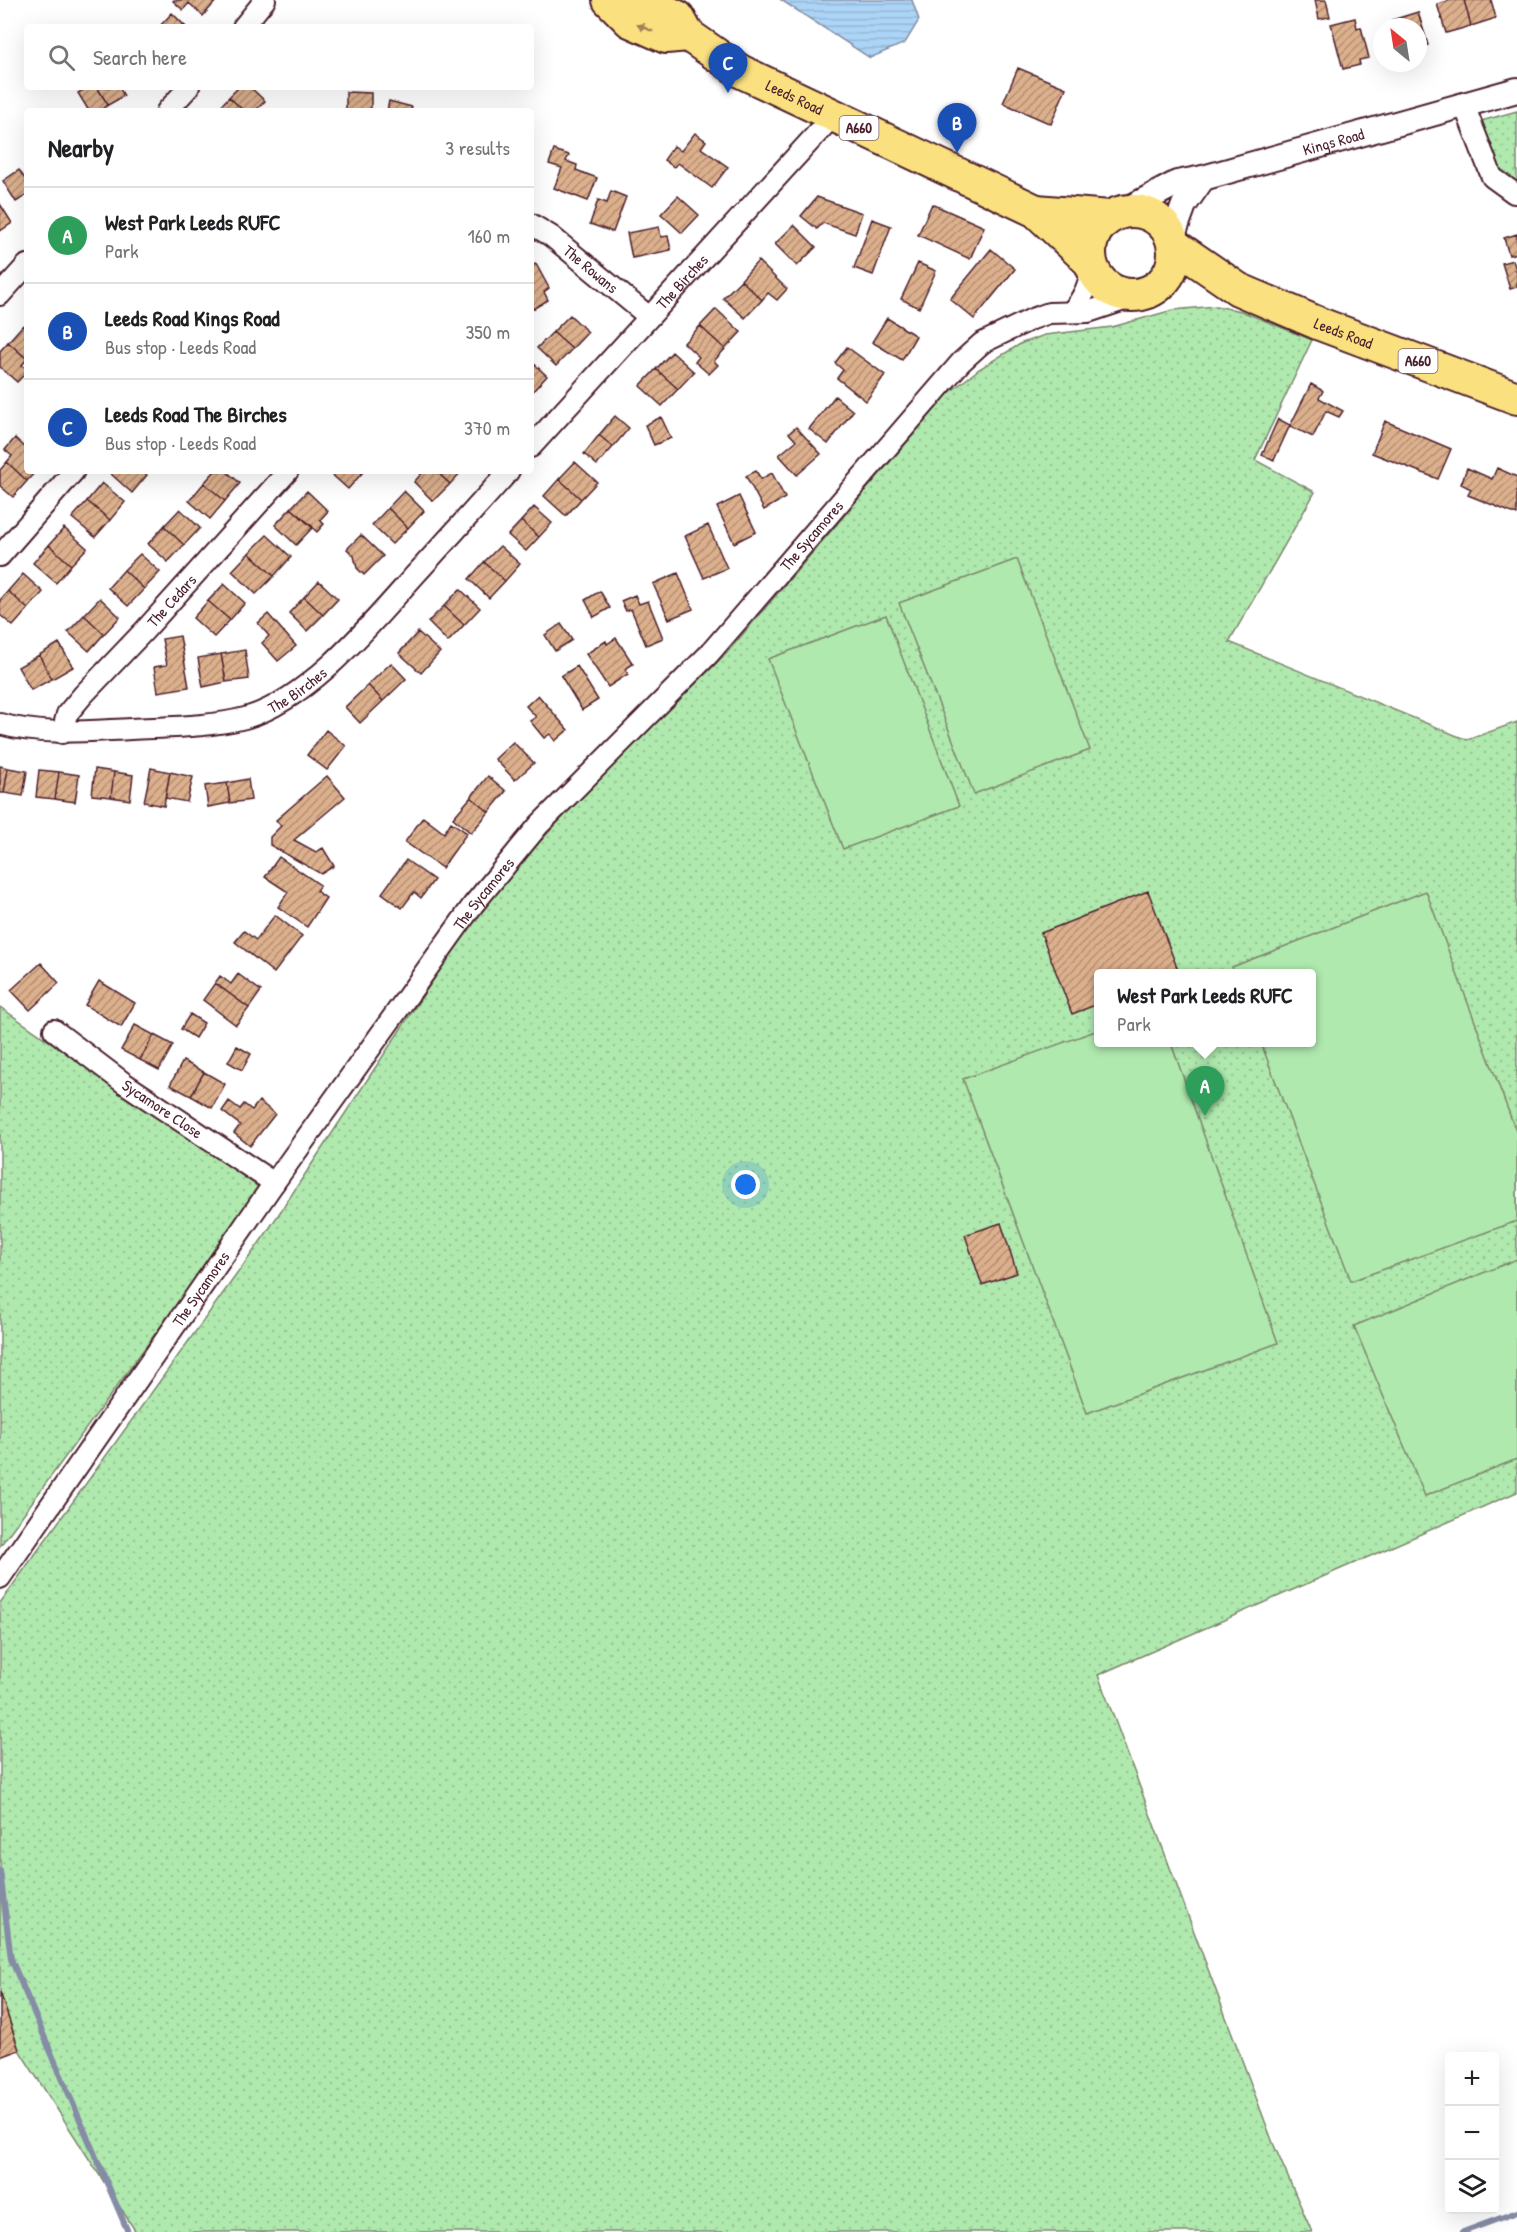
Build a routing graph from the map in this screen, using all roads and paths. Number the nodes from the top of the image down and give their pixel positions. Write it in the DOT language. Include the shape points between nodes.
graph roads {
  1 [pos="265,0"];
  2 [pos="612,0"];
  3 [pos="640,0"];
  4 [pos="245,24"];
  5 [pos="688,35"];
  6 [pos="186,90"];
  7 [pos="1517,90"];
  8 [pos="1464,105"];
  9 [pos="170,108"];
  10 [pos="833,116"];
  11 [pos="1203,178"];
  12 [pos="1517,193"];
  13 [pos="1036,211"];
  14 [pos="1116,214"];
  15 [pos="534,226"];
  16 [pos="1173,242"];
  17 [pos="1091,265"];
  18 [pos="24,268"];
  19 [pos="1164,281"];
  20 [pos="1238,289"];
  21 [pos="0,295"];
  22 [pos="1136,296"];
  23 [pos="1072,311"];
  24 [pos="648,316"];
  25 [pos="1517,398"];
  26 [pos="534,444"];
  27 [pos="71,474"];
  28 [pos="285,474"];
  29 [pos="506,474"];
  30 [pos="0,556"];
  31 [pos="0,724"];
  32 [pos="62,733"];
  33 [pos="54,1029"];
  34 [pos="274,1183"];
  35 [pos="0,1578"];
  1 -- 4 [label="street"];
  5 -- 2 [label="highway, one-way" via="666,37 630,21"];
  3 -- 5 [label="highway, Leeds Road / A660" via="678,17"];
  5 -- 10 [label="highway, Leeds Road / A660" via="740,71"];
  6 -- 9 [label="street"];
  7 -- 8 [label="street, Kings Road"];
  8 -- 11 [label="street, Kings Road"];
  8 -- 12 [label="street" via="1492,177"];
  10 -- 13 [label="highway, Leeds Road / A660"];
  10 -- 24 [label="street, The Birches"];
  11 -- 14 [label="street, Kings Road" via="1177,183"];
  11 -- 16 [label="street" via="1184,205"];
  13 -- 14 [label="highway, Leeds Road / A660"];
  13 -- 17 [label="highway, Leeds Road / A660"];
  14 -- 16 [label="highway" via="1146,213 1162,223"];
  14 -- 17 [label="highway" via="1100,225 1093,236 1089,248"];
  15 -- 24 [label="street, The Rowans"];
  16 -- 19 [label="highway" via="1174,258"];
  16 -- 20 [label="highway, Leeds Road / A660"];
  17 -- 22 [label="highway" via="1109,289"];
  17 -- 23 [label="street" via="1088,288"];
  18 -- 21 [label="street"];
  19 -- 20 [label="highway, Leeds Road / A660"];
  19 -- 22 [label="highway"];
  20 -- 25 [label="highway, Leeds Road / A660"];
  22 -- 23 [label="street, The Sycamores" via="1088,312"];
  23 -- 34 [label="street, The Sycamores" via="1050,313 1007,330 982,343 961,362 709,654 539,825 473,905"];
  24 -- 26 [label="street, The Birches"];
  27 -- 30 [label="street"];
  28 -- 32 [label="street, The Cedars" via="82,695 67,714"];
  29 -- 32 [label="street, The Birches" via="364,632 321,674 278,703 246,718"];
  31 -- 32 [label="street, The Birches"];
  33 -- 34 [label="street, Sycamore Close" via="124,1083"];
  34 -- 35 [label="street, The Sycamores"];
}
